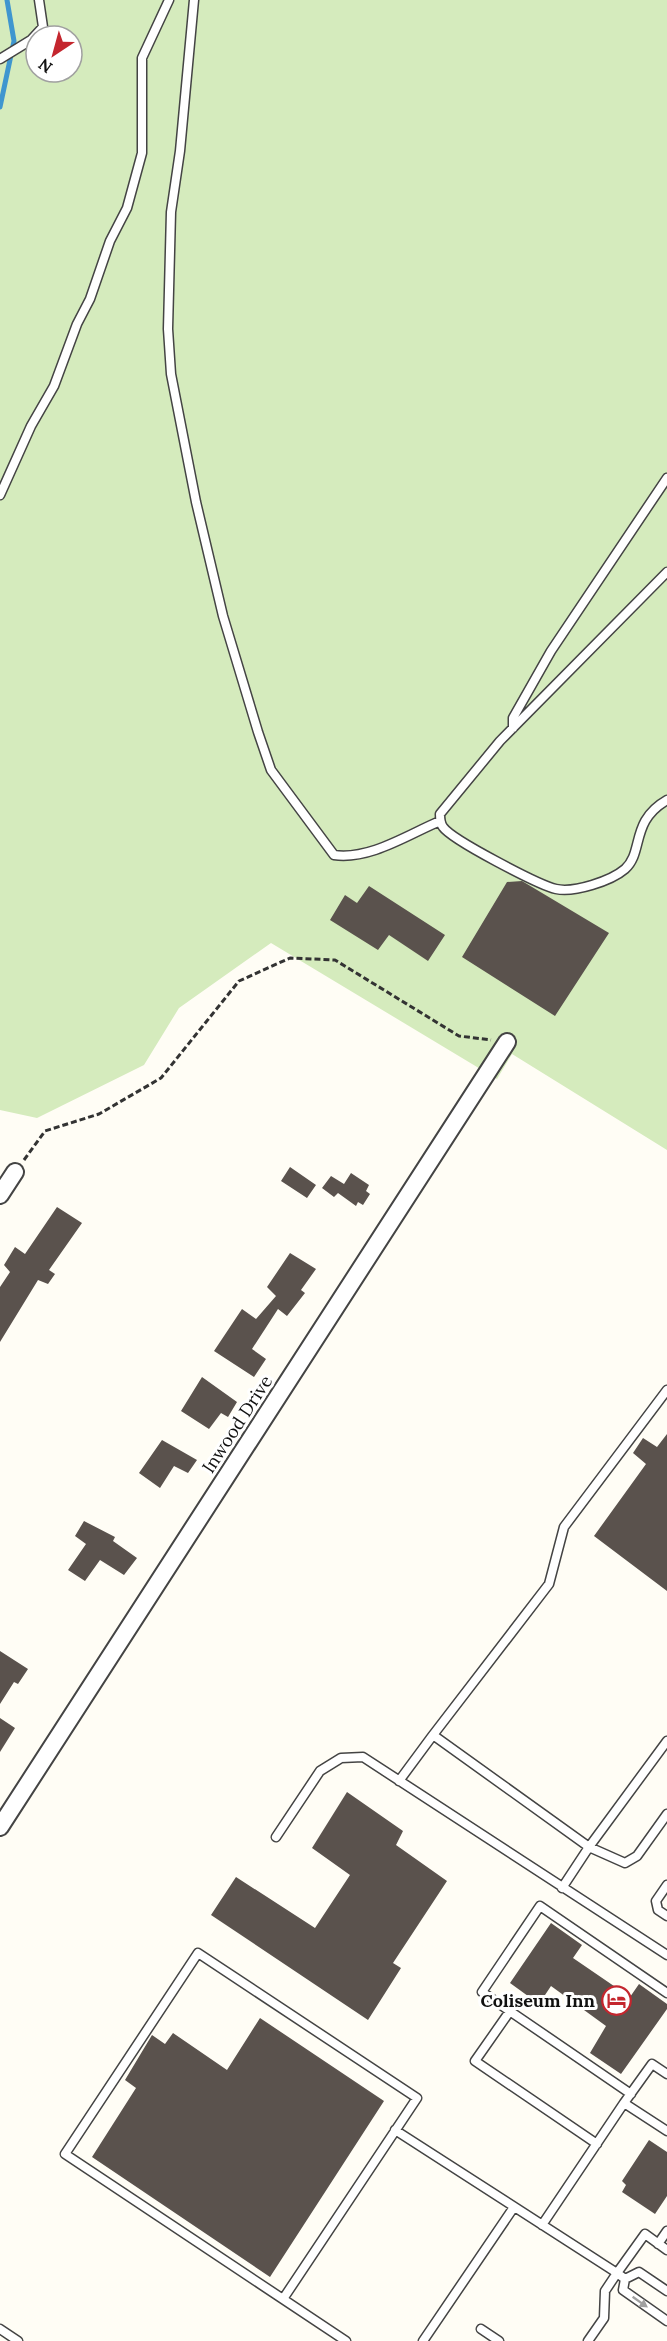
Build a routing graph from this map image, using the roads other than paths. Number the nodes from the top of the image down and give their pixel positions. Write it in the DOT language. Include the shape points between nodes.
graph roads {
  1 [pos="39,0"];
  2 [pos="169,0"];
  3 [pos="194,0"];
  4 [pos="3,58"];
  5 [pos="667,478"];
  6 [pos="0,495"];
  7 [pos="667,572"];
  8 [pos="513,728"];
  9 [pos="667,800"];
  10 [pos="440,821"];
  11 [pos="507,1042"];
  12 [pos="15,1172"];
  13 [pos="0,1195"];
  14 [pos="667,1390"];
  15 [pos="433,1735"];
  16 [pos="667,1741"];
  17 [pos="399,1781"];
  18 [pos="667,1814"];
  19 [pos="0,1827"];
  20 [pos="276,1837"];
  21 [pos="589,1847"];
  22 [pos="667,1885"];
  23 [pos="562,1888"];
  24 [pos="667,1916"];
  25 [pos="667,1955"];
  26 [pos="667,1993"];
  27 [pos="510,2011"];
  28 [pos="667,2074"];
  29 [pos="631,2094"];
  30 [pos="624,2103"];
  31 [pos="396,2130"];
  32 [pos="667,2131"];
  33 [pos="597,2144"];
  34 [pos="514,2207"];
  35 [pos="542,2225"];
  36 [pos="667,2231"];
  37 [pos="658,2244"];
  38 [pos="667,2250"];
  39 [pos="617,2273"];
  40 [pos="625,2279"];
  41 [pos="667,2291"];
  42 [pos="283,2299"];
  43 [pos="667,2321"];
  44 [pos="0,2329"];
  45 [pos="481,2329"];
  46 [pos="18,2341"];
  47 [pos="346,2341"];
  48 [pos="423,2341"];
  49 [pos="499,2341"];
  50 [pos="588,2341"];
  1 -- 4 [label="lane" via="43,27 17,51"];
  2 -- 6 [label="lane" via="142,58 142,153 127,208 110,241 54,386"];
  3 -- 10 [label="lane" via="171,212 168,329 171,374 223,616 271,770 334,855 350,857 372,851"];
  5 -- 8 [label="lane" via="551,651 513,718"];
  7 -- 8 [label="lane"];
  8 -- 10 [label="lane" via="440,814"];
  9 -- 10 [label="lane" via="642,824 634,857 625,869 569,890 555,889 520,873 460,840 443,828"];
  11 -- 19 [label="street, Inwood Drive"];
  12 -- 13 [label="street"];
  14 -- 15 [label="lane" via="564,1527 549,1584"];
  15 -- 17 [label="lane"];
  15 -- 21 [label="lane"];
  16 -- 21 [label="lane"];
  17 -- 20 [label="lane" via="363,1757 341,1758 320,1771"];
  17 -- 23 [label="lane"];
  18 -- 21 [label="lane" via="637,1856 625,1863"];
  21 -- 23 [label="lane"];
  22 -- 24 [label="lane" via="656,1901 658,1910"];
  23 -- 25 [label="lane"];
  26 -- 27 [label="lane" via="540,1906 482,1992"];
  27 -- 29 [label="lane"];
  27 -- 33 [label="lane" via="475,2061"];
  28 -- 29 [label="lane" via="652,2064"];
  29 -- 30 [label="lane"];
  30 -- 32 [label="lane"];
  30 -- 33 [label="lane"];
  31 -- 34 [label="lane"];
  31 -- 42 [label="lane"];
  31 -- 42 [label="lane" via="417,2098 198,1953 65,2154"];
  33 -- 35 [label="lane"];
  34 -- 35 [label="lane"];
  34 -- 48 [label="lane"];
  35 -- 39 [label="lane"];
  36 -- 37 [label="lane"];
  37 -- 38 [label="lane"];
  37 -- 39 [label="lane" via="645,2234"];
  39 -- 40 [label="lane"];
  39 -- 50 [label="lane" via="605,2291 604,2318"];
  40 -- 41 [label="lane" via="639,2272"];
  40 -- 43 [label="lane, one-way" via="623,2290"];
  42 -- 47 [label="lane"];
  44 -- 46 [label="lane"];
  45 -- 49 [label="lane"];
}
